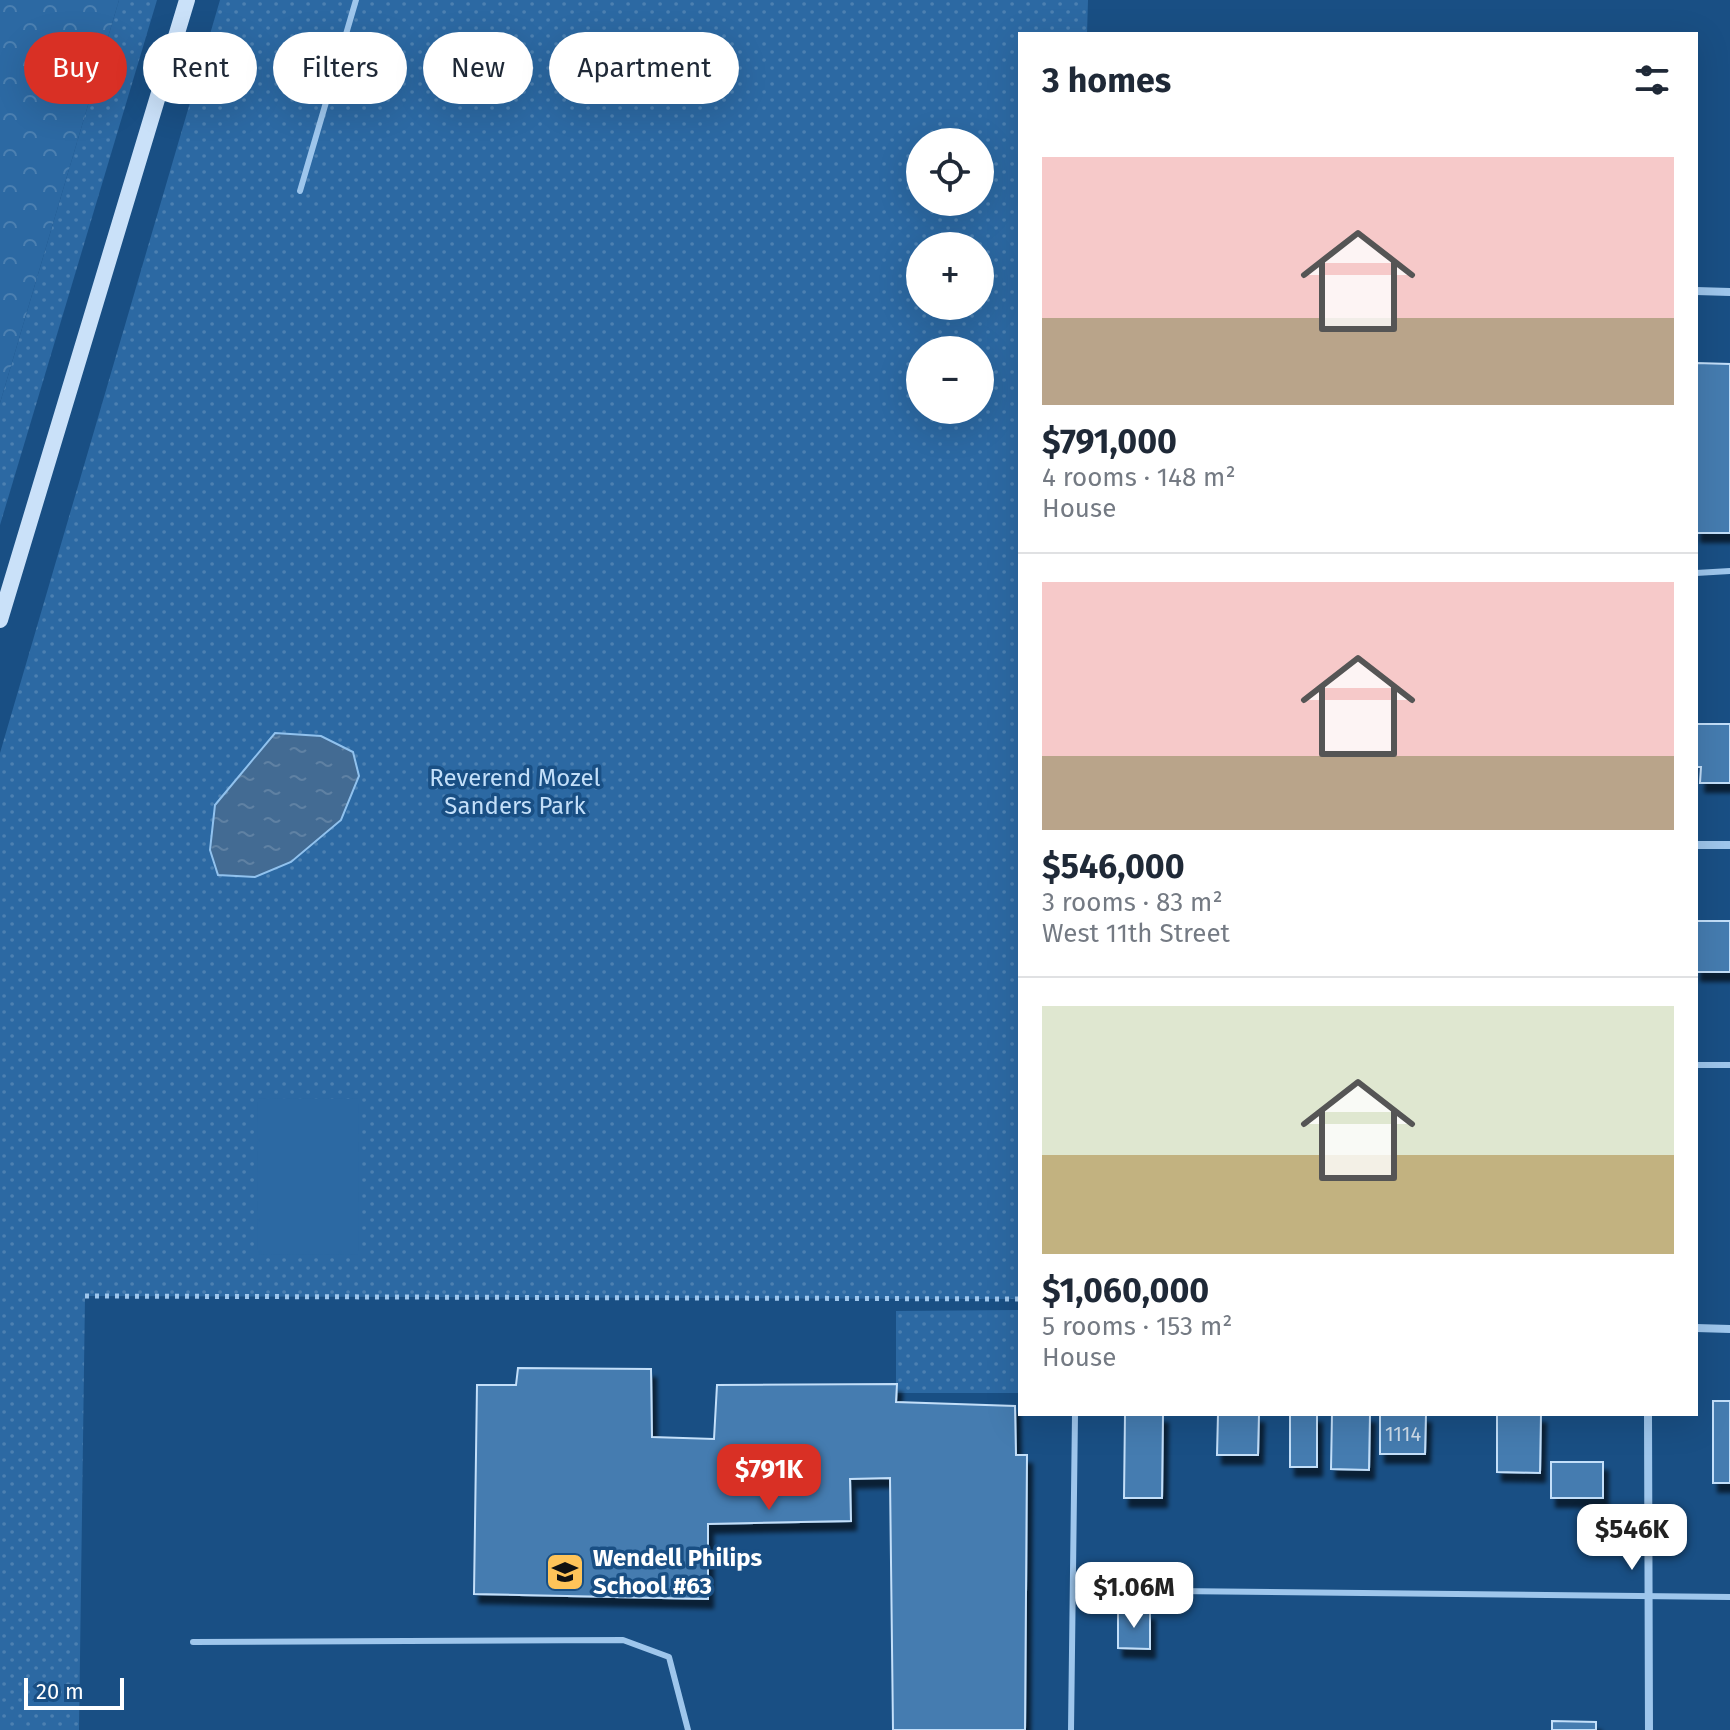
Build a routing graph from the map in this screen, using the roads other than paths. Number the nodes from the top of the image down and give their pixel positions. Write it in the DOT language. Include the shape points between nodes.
graph roads {
  1 [pos="187,0"];
  2 [pos="356,0"];
  3 [pos="300,191"];
  4 [pos="1698,291"];
  5 [pos="1730,292"];
  6 [pos="1730,571"];
  7 [pos="1698,573"];
  8 [pos="0,620"];
  9 [pos="1698,845"];
  10 [pos="1730,845"];
  11 [pos="1698,1065"];
  12 [pos="1730,1065"];
  13 [pos="1698,1328"];
  14 [pos="1730,1329"];
  15 [pos="1075,1416"];
  16 [pos="1648,1416"];
  17 [pos="1073,1590"];
  18 [pos="1649,1597"];
  19 [pos="1730,1597"];
  20 [pos="193,1642"];
  21 [pos="688,1730"];
  22 [pos="1071,1730"];
  23 [pos="1649,1730"];
  1 -- 8 [label="main road"];
  2 -- 3 [label="lane"];
  4 -- 5 [label="street"];
  6 -- 7 [label="lane"];
  9 -- 10 [label="street"];
  11 -- 12 [label="lane"];
  13 -- 14 [label="street"];
  15 -- 17 [label="lane"];
  16 -- 18 [label="street"];
  17 -- 18 [label="lane"];
  17 -- 22 [label="lane"];
  18 -- 19 [label="lane"];
  18 -- 23 [label="street"];
  20 -- 21 [label="lane" via="623,1640 669,1657"];
}
